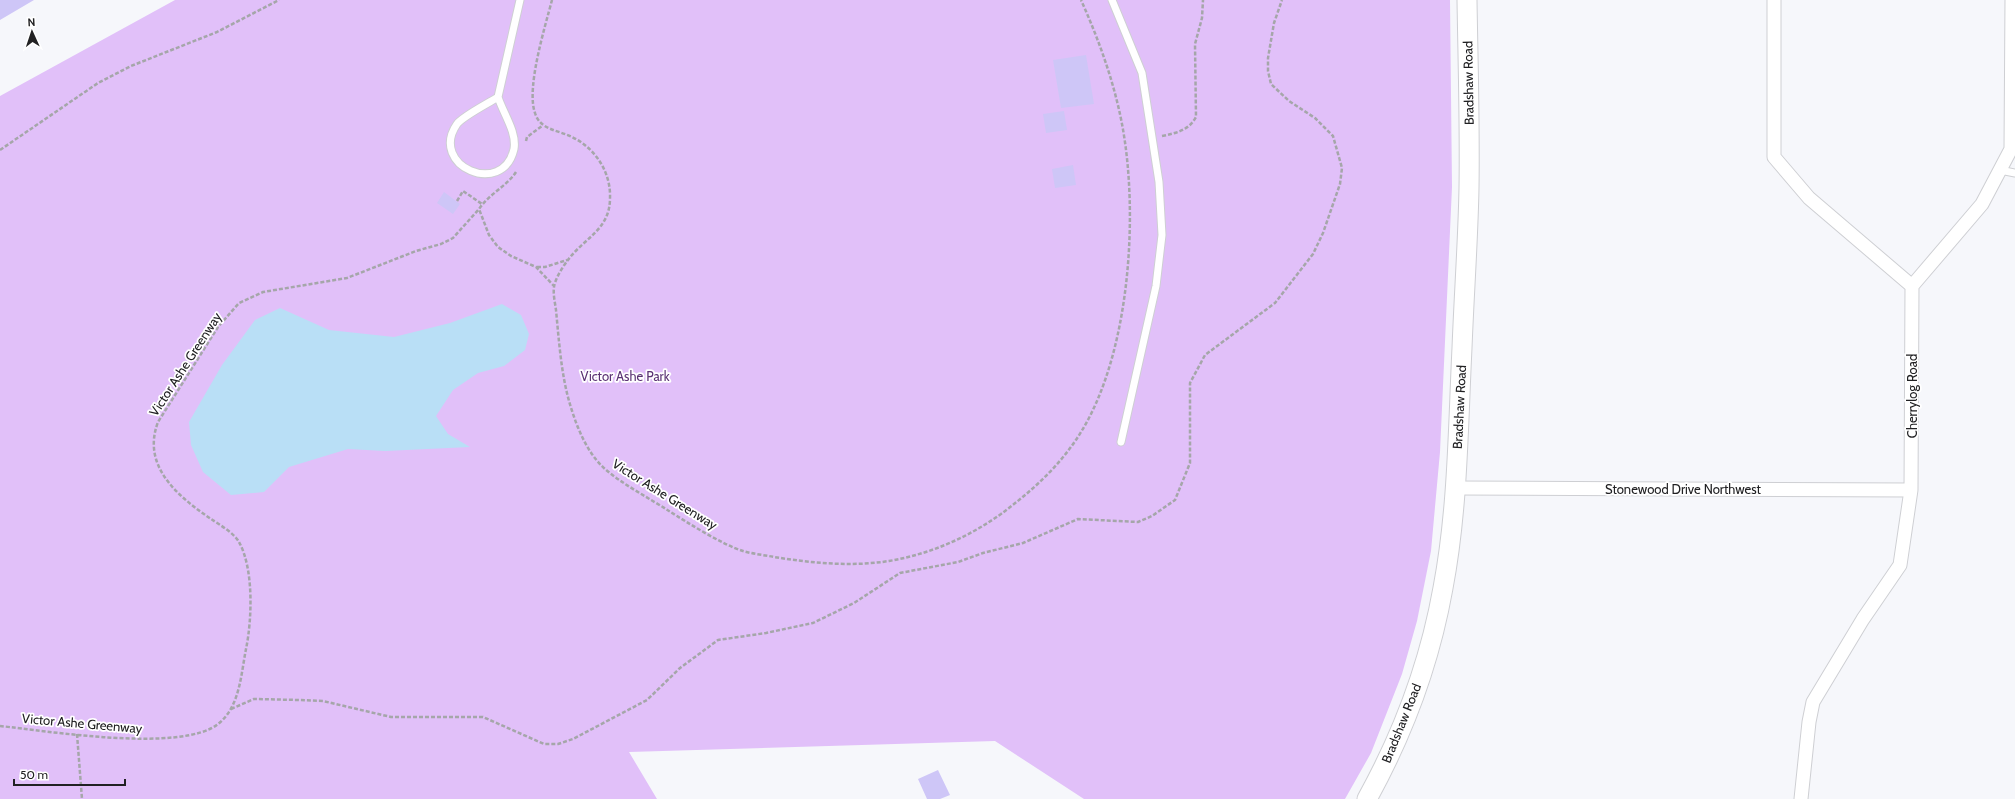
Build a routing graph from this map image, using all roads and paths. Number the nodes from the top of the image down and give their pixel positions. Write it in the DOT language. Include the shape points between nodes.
graph roads {
  1 [pos="279,0"];
  2 [pos="520,0"];
  3 [pos="552,0"];
  4 [pos="1081,0"];
  5 [pos="1112,0"];
  6 [pos="1203,0"];
  7 [pos="1282,0"];
  8 [pos="1467,0"];
  9 [pos="1774,0"];
  10 [pos="2012,0"];
  11 [pos="498,97"];
  12 [pos="542,126"];
  13 [pos="1152,138"];
  14 [pos="526,144"];
  15 [pos="0,150"];
  16 [pos="518,169"];
  17 [pos="2000,170"];
  18 [pos="2015,173"];
  19 [pos="457,201"];
  20 [pos="482,204"];
  21 [pos="479,209"];
  22 [pos="567,260"];
  23 [pos="536,267"];
  24 [pos="554,286"];
  25 [pos="1912,286"];
  26 [pos="1121,442"];
  27 [pos="1455,488"];
  28 [pos="1911,490"];
  29 [pos="231,709"];
  30 [pos="0,726"];
  31 [pos="77,734"];
  32 [pos="82,799"];
  33 [pos="1367,799"];
  34 [pos="1801,799"];
  1 -- 15 [label="path" via="217,32 130,66 98,83"];
  2 -- 11 [label="lane"];
  3 -- 12 [label="path" via="539,56 533,102 535,116"];
  4 -- 24 [label="path, Victor Ashe Greenway" via="1116,95 1130,174 1127,272 1119,328 1107,377 1082,431 1057,464 1030,493 981,528 917,556 871,564 830,564 742,551 686,522 604,468 588,448 569,402 562,367"];
  5 -- 13 [label="lane" via="1142,73"];
  6 -- 13 [label="path" via="1202,18 1195,44 1196,117 1184,130"];
  7 -- 29 [label="path" via="1274,23 1268,58 1271,84 1289,101 1315,118 1333,136 1342,168 1340,184 1313,254 1274,303 1204,355 1190,383 1190,463 1175,500 1170,504 1138,522 1078,519 1023,543 958,562 900,573 854,603 813,623 718,640 680,668 647,700 574,739 558,744 544,744 483,716 391,717 323,701 300,700 254,699"];
  8 -- 27 [label="street, Bradshaw Road" via="1469,188"];
  9 -- 25 [label="street" via="1774,157 1809,198"];
  10 -- 17 [label="street" via="2011,149"];
  11 -- 11 [label="lane" via="466,116 453,132 452,152 464,168 474,173 484,174 499,169 510,158 514,148 514,138"];
  12 -- 14 [label="path" via="526,137"];
  12 -- 22 [label="path" via="584,144 596,156 606,172 609,184 610,206 601,227"];
  13 -- 26 [label="lane" via="1159,182 1162,235 1156,286"];
  16 -- 20 [label="path, Victor Ashe Greenway" via="512,178"];
  17 -- 18 [label="lane"];
  17 -- 25 [label="street" via="1982,204"];
  19 -- 20 [label="path" via="464,191"];
  20 -- 21 [label="path, Victor Ashe Greenway"];
  21 -- 23 [label="path" via="489,235 498,247"];
  21 -- 29 [label="path, Victor Ashe Greenway" via="453,238 442,244 416,251 347,278 263,292 239,303 218,327 158,422 154,449 167,482 187,503 238,541 245,562 251,621 239,687"];
  22 -- 23 [label="path"];
  22 -- 24 [label="path"];
  23 -- 24 [label="path"];
  25 -- 28 [label="street, Cherrylog Road"];
  27 -- 28 [label="street, Stonewood Drive Northwest"];
  27 -- 33 [label="street, Bradshaw Road" via="1443,589 1433,636 1408,713"];
  28 -- 34 [label="street, Cherrylog Road" via="1900,565 1863,619 1813,702"];
  29 -- 31 [label="path, Victor Ashe Greenway" via="218,724 193,734 150,739"];
  30 -- 31 [label="path, Victor Ashe Greenway"];
  31 -- 32 [label="path"];
}
